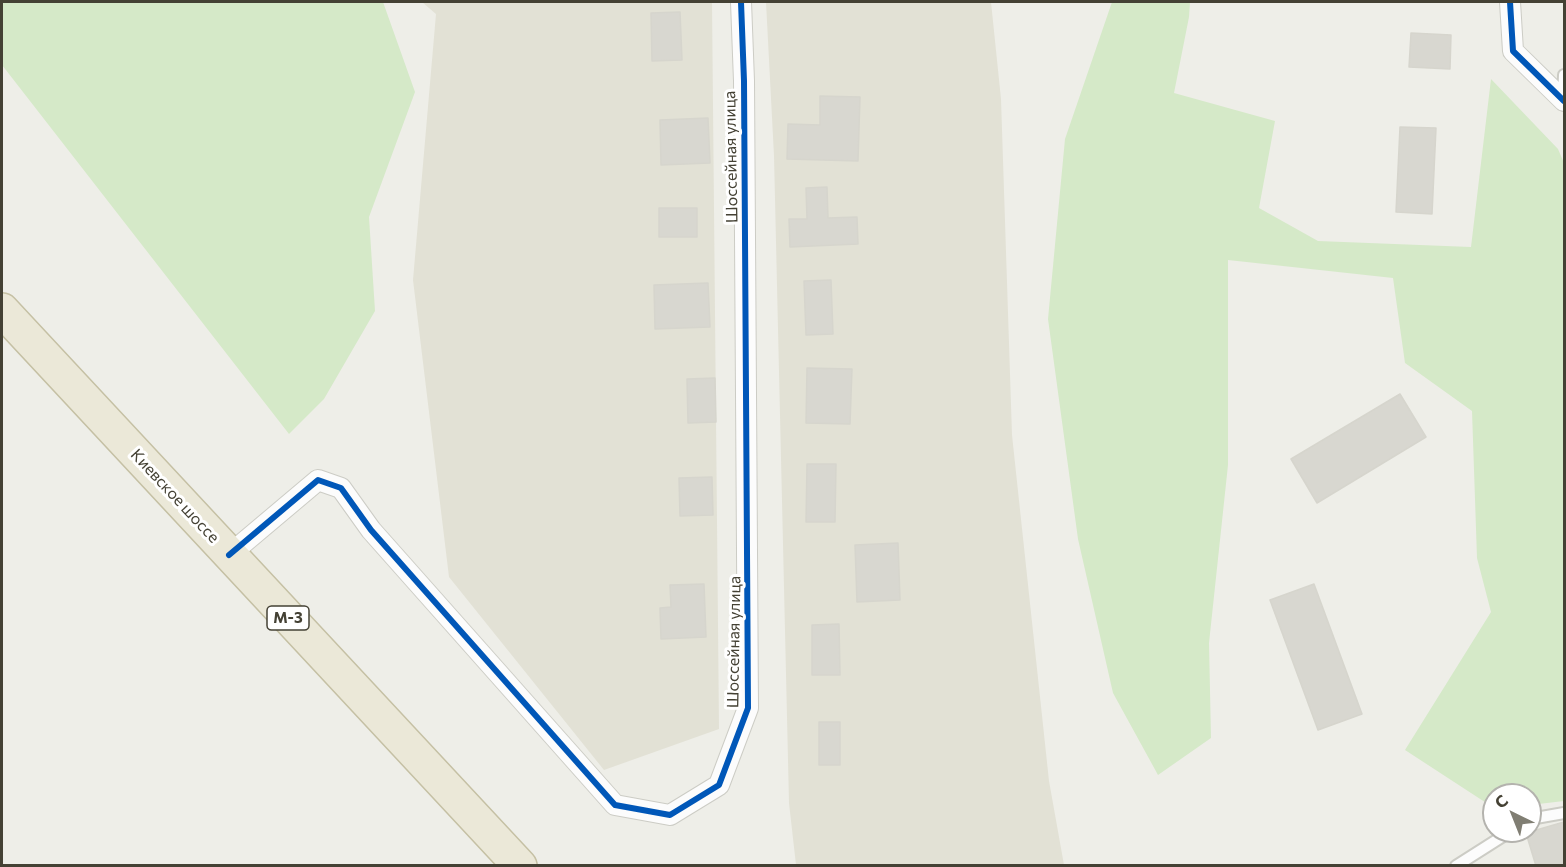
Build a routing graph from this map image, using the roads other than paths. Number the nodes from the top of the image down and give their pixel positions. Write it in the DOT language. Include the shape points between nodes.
graph roads {
  1 [pos="741,2"];
  2 [pos="1510,2"];
  3 [pos="1564,75"];
  4 [pos="1564,100"];
  5 [pos="2,310"];
  6 [pos="230,555"];
  7 [pos="1564,813"];
  8 [pos="1542,817"];
  9 [pos="1492,843"];
  10 [pos="520,866"];
  11 [pos="1456,866"];
  1 -- 6 [label="street, Шоссейная улица" via="748,708 719,785 670,815 615,805 371,530 341,488 318,480"];
  2 -- 4 [label="street" via="1513,51"];
  3 -- 4 [label="lane"];
  5 -- 6 [label="highway, Киевское шоссе / М-3"];
  6 -- 10 [label="highway, Киевское шоссе / М-3"];
  7 -- 8 [label="lane"];
  9 -- 11 [label="lane"];
}
